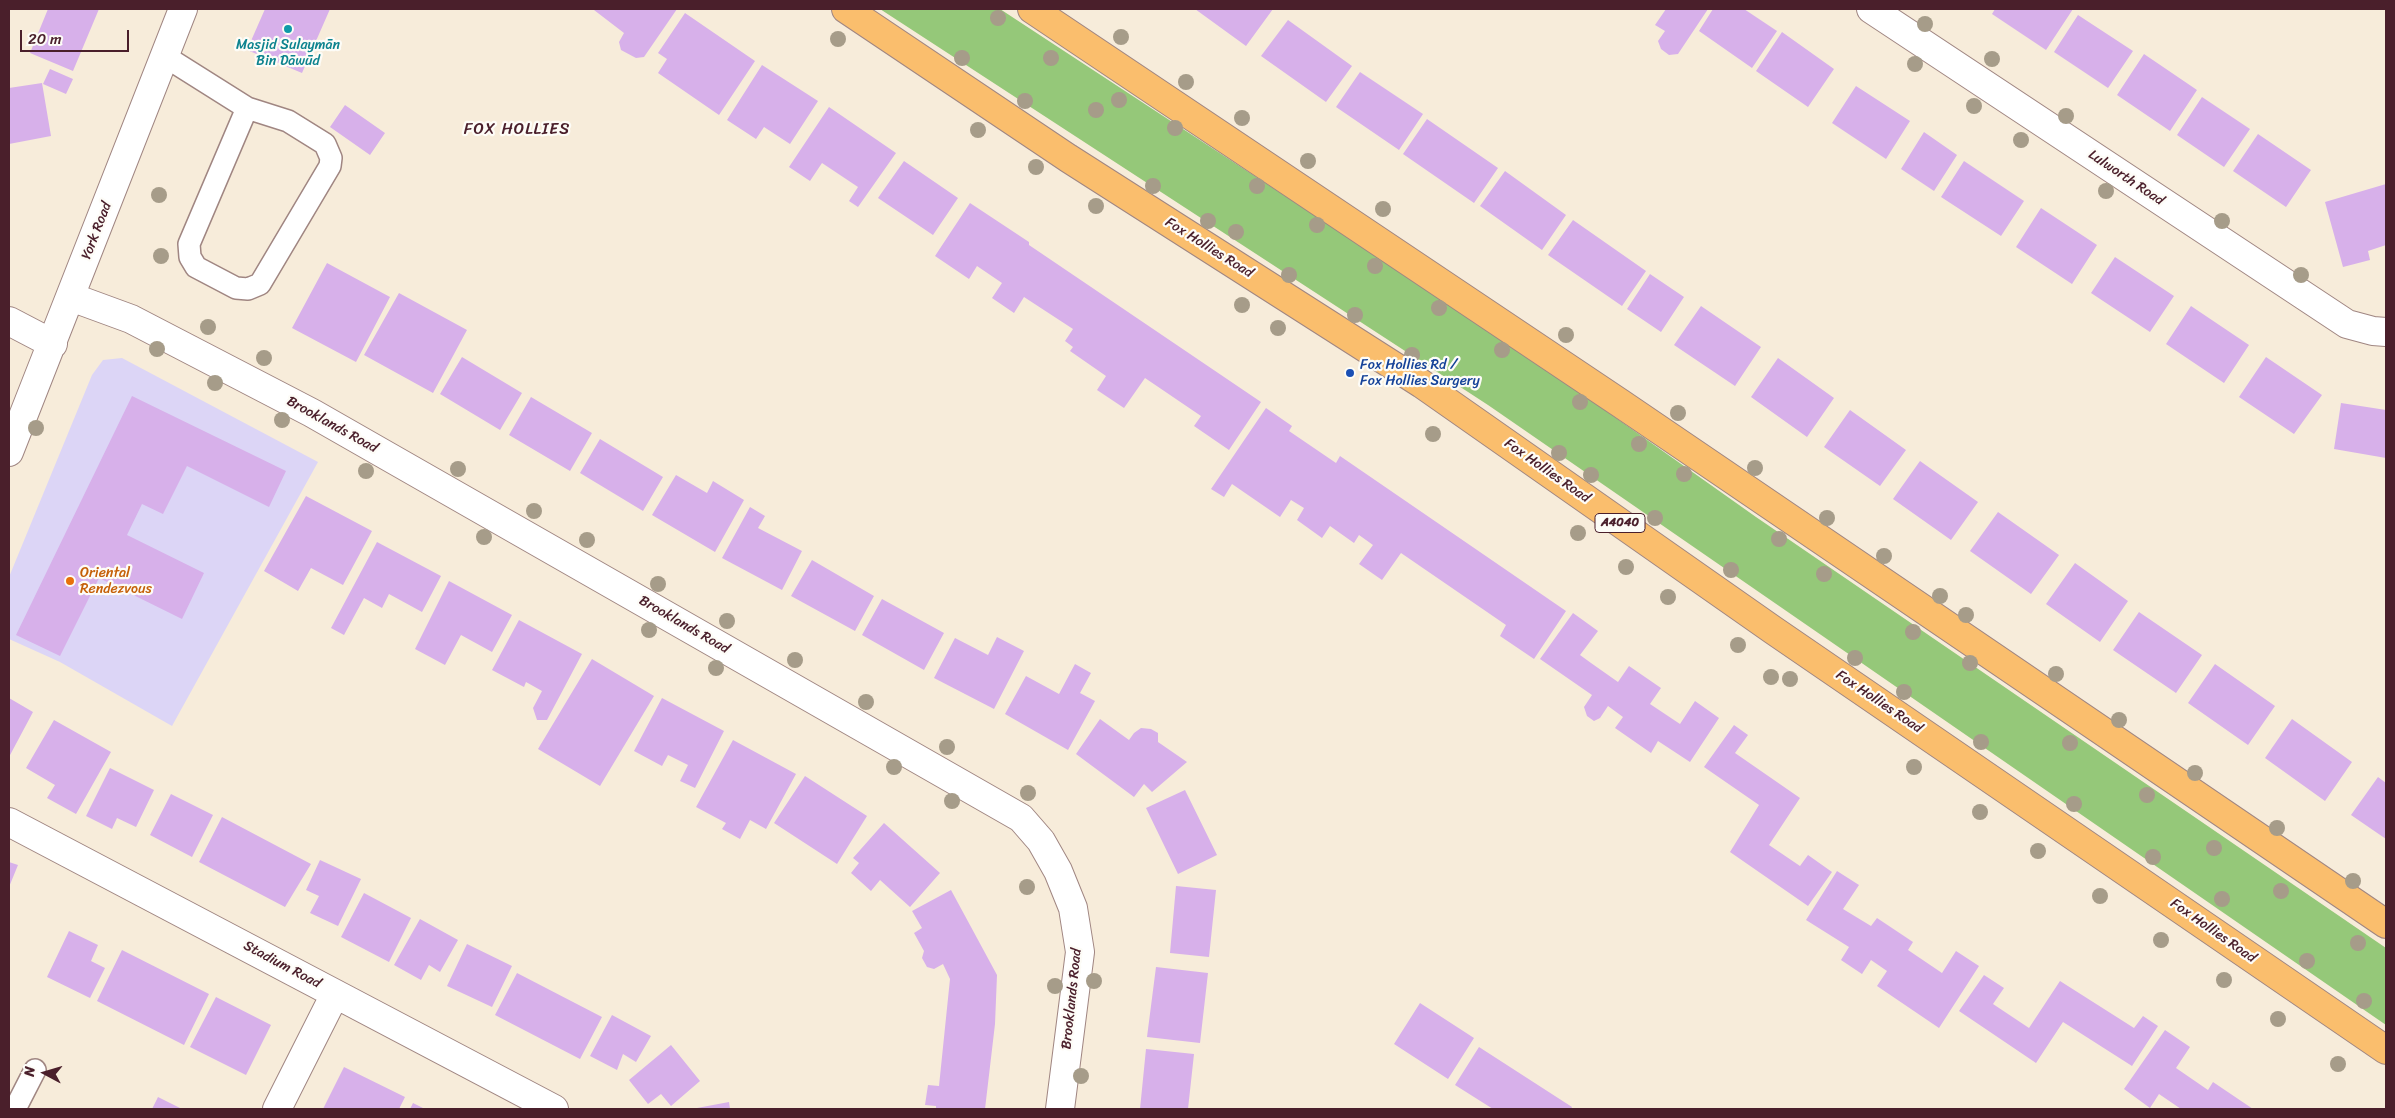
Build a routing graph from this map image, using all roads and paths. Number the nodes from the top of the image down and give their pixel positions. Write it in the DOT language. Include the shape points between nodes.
graph roads {
  1 [pos="183,9"];
  2 [pos="846,9"];
  3 [pos="1032,9"];
  4 [pos="1871,9"];
  5 [pos="166,56"];
  6 [pos="247,108"];
  7 [pos="71,297"];
  8 [pos="9,321"];
  9 [pos="2386,332"];
  10 [pos="52,344"];
  11 [pos="9,452"];
  12 [pos="9,822"];
  13 [pos="2386,924"];
  14 [pos="335,994"];
  15 [pos="2386,1050"];
  16 [pos="35,1070"];
  17 [pos="14,1109"];
  18 [pos="277,1109"];
  19 [pos="554,1109"];
  20 [pos="1060,1109"];
  1 -- 5 [label="street, York Road"];
  2 -- 15 [label="main road, Fox Hollies Road / A4040" via="1068,158 1422,384 1773,630"];
  3 -- 13 [label="main road" via="1604,392"];
  4 -- 9 [label="street, Lulworth Road" via="2347,324"];
  5 -- 6 [label="lane"];
  5 -- 7 [label="street, York Road"];
  6 -- 6 [label="lane" via="288,121 325,144 331,158 330,166 260,284 248,290 236,288 196,267 190,256 189,244"];
  7 -- 10 [label="street, York Road"];
  7 -- 20 [label="street, Brooklands Road" via="131,319 312,413 1021,818 1041,841 1058,871 1073,908 1080,952"];
  8 -- 10 [label="street"];
  10 -- 11 [label="street, York Road"];
  12 -- 14 [label="street, Stadium Road"];
  14 -- 18 [label="street"];
  14 -- 19 [label="street, Stadium Road"];
  16 -- 17 [label="lane"];
}
